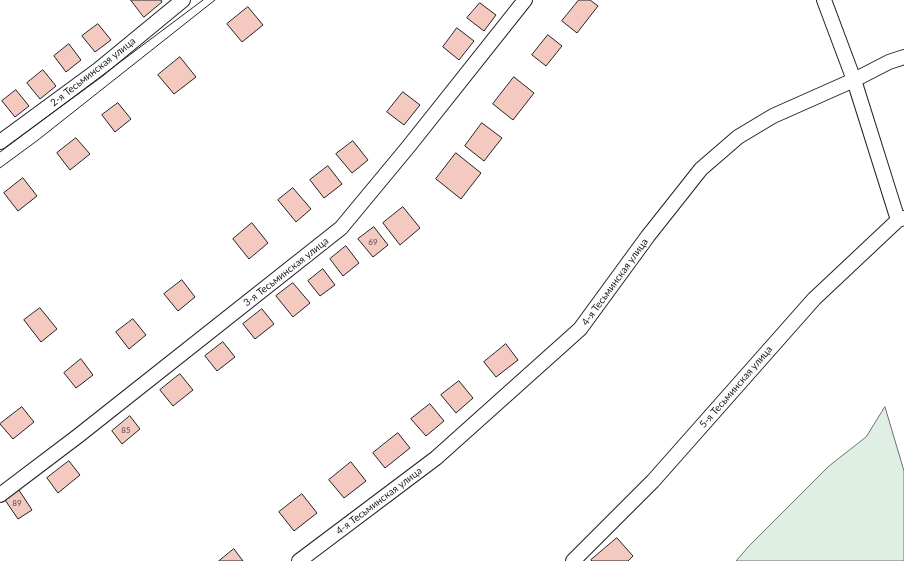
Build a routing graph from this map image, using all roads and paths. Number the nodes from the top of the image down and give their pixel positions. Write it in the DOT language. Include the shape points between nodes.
graph roads {
  1 [pos="183,0"];
  2 [pos="525,0"];
  3 [pos="824,0"];
  4 [pos="904,57"];
  5 [pos="854,80"];
  6 [pos="0,142"];
  7 [pos="901,219"];
  8 [pos="0,496"];
  9 [pos="299,561"];
  10 [pos="573,561"];
  1 -- 6 [label="street, 2-я Тесьминская улица" via="98,70"];
  2 -- 8 [label="street, 3-я Тесьминская улица" via="341,228"];
  3 -- 5 [label="street"];
  4 -- 5 [label="street, 4-я Тесьминская улица" via="888,62"];
  5 -- 7 [label="street"];
  5 -- 9 [label="street, 4-я Тесьминская улица" via="773,116 738,136 701,169 580,329 436,458"];
  7 -- 10 [label="street, 5-я Тесьминская улица" via="814,298 653,481"];
}
